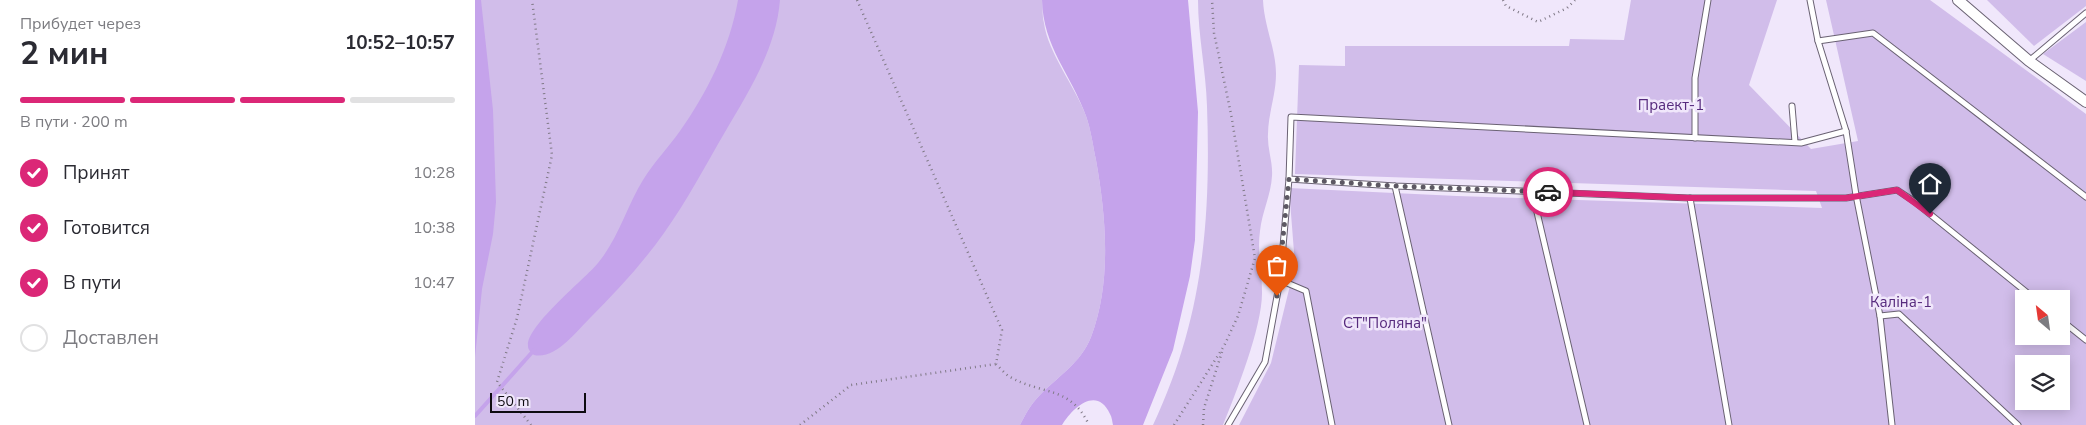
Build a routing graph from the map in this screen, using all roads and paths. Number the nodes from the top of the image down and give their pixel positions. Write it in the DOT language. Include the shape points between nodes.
graph roads {
  1 [pos="532,0"];
  2 [pos="857,0"];
  3 [pos="1212,0"];
  4 [pos="1503,0"];
  5 [pos="1575,0"];
  6 [pos="1708,0"];
  7 [pos="1810,0"];
  8 [pos="1958,0"];
  9 [pos="2086,13"];
  10 [pos="1818,41"];
  11 [pos="2029,61"];
  12 [pos="2086,102"];
  13 [pos="1792,106"];
  14 [pos="1846,132"];
  15 [pos="1695,138"];
  16 [pos="1795,142"];
  17 [pos="1289,179"];
  18 [pos="1395,186"];
  19 [pos="1532,191"];
  20 [pos="1856,196"];
  21 [pos="2086,197"];
  22 [pos="1690,198"];
  23 [pos="1280,280"];
  24 [pos="2024,290"];
  25 [pos="1880,316"];
  26 [pos="2070,327"];
  27 [pos="2086,340"];
  28 [pos="1223,346"];
  29 [pos="996,364"];
  30 [pos="531,425"];
  31 [pos="800,425"];
  32 [pos="1089,425"];
  33 [pos="1175,425"];
  34 [pos="1203,425"];
  35 [pos="1228,425"];
  36 [pos="1332,425"];
  37 [pos="1449,425"];
  38 [pos="1587,425"];
  39 [pos="1729,425"];
  40 [pos="1892,425"];
  41 [pos="2018,425"];
  1 -- 30 [label="path" via="552,155 517,318 497,382"];
  2 -- 29 [label="path" via="1002,330"];
  3 -- 28 [label="path" via="1214,33 1255,258 1238,316"];
  4 -- 5 [label="path" via="1506,6 1538,22 1567,8"];
  6 -- 15 [label="lane" via="1695,78"];
  7 -- 10 [label="lane"];
  8 -- 11 [label="street"];
  9 -- 11 [label="lane"];
  10 -- 14 [label="lane"];
  10 -- 21 [label="lane" via="1873,33"];
  11 -- 12 [label="street"];
  13 -- 16 [label="lane"];
  14 -- 16 [label="lane"];
  14 -- 20 [label="lane"];
  15 -- 16 [label="lane"];
  15 -- 17 [label="lane" via="1291,117"];
  17 -- 18 [label="lane"];
  17 -- 23 [label="lane"];
  18 -- 19 [label="lane"];
  18 -- 37 [label="lane"];
  19 -- 22 [label="lane"];
  19 -- 38 [label="lane"];
  20 -- 22 [label="lane"];
  20 -- 24 [label="lane" via="1897,190"];
  20 -- 25 [label="lane"];
  22 -- 39 [label="lane"];
  23 -- 35 [label="lane" via="1265,362"];
  23 -- 36 [label="lane" via="1306,291"];
  25 -- 40 [label="lane"];
  25 -- 41 [label="lane" via="1899,314"];
  26 -- 27 [label="lane"];
  28 -- 33 [label="path"];
  28 -- 34 [label="path" via="1204,408"];
  29 -- 31 [label="path" via="851,385"];
  29 -- 32 [label="path" via="1010,377 1069,399 1080,409"];
}
